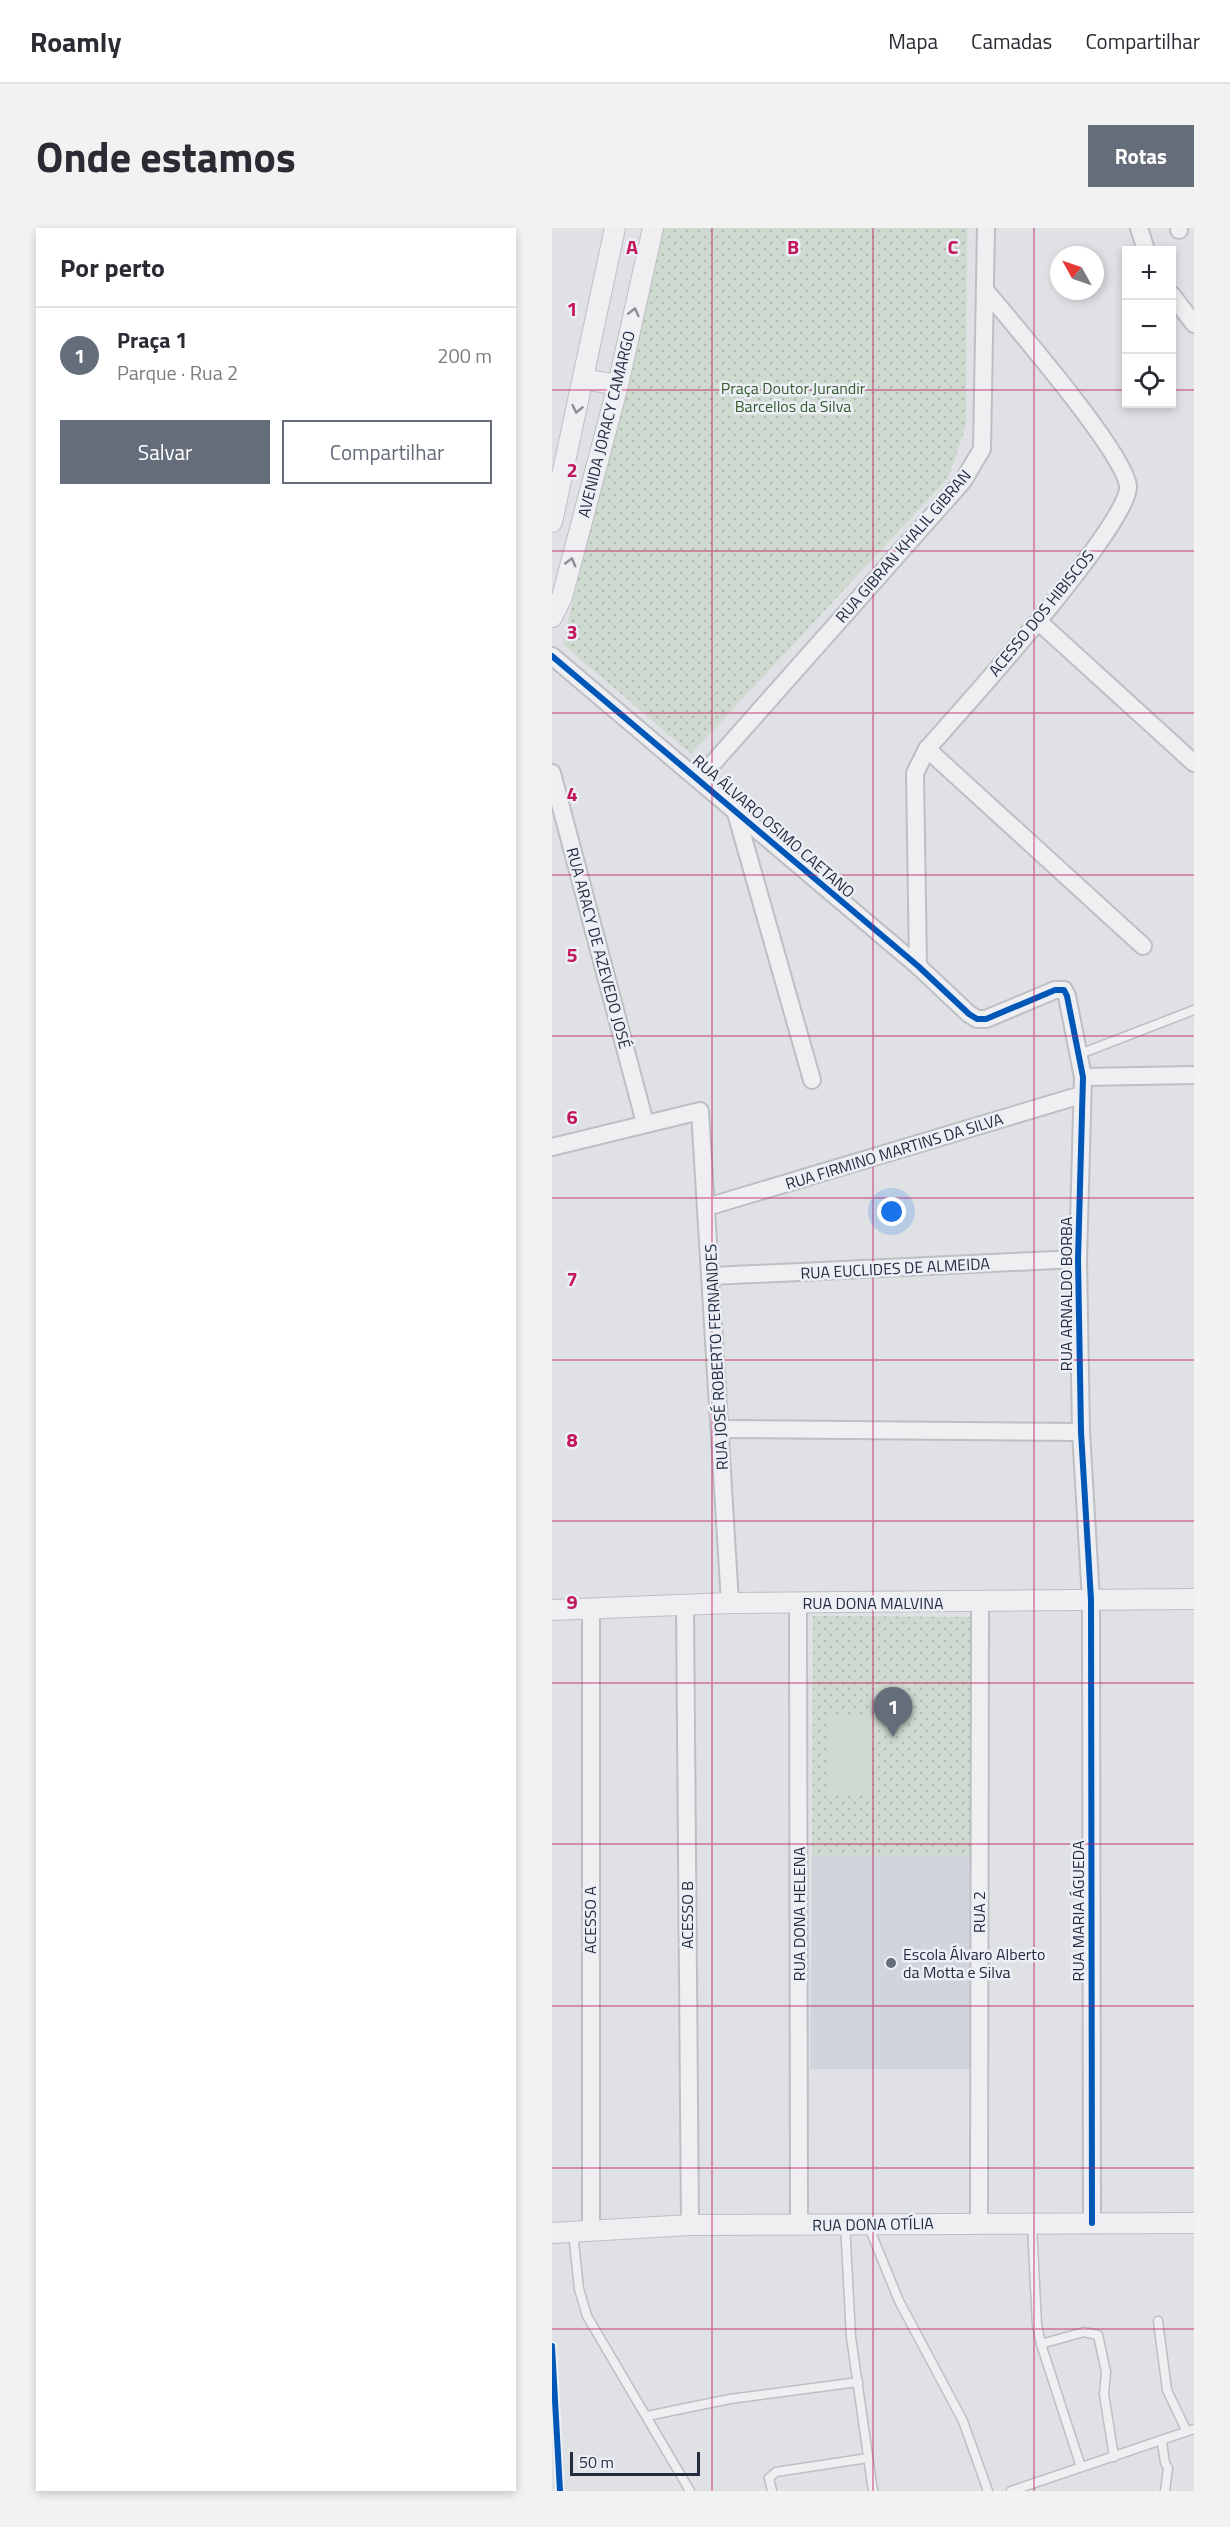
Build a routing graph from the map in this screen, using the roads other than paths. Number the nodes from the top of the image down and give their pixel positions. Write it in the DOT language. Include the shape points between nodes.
graph roads {
  1 [pos="615,228"];
  2 [pos="653,228"];
  3 [pos="986,228"];
  4 [pos="1138,228"];
  5 [pos="1145,246"];
  6 [pos="986,291"];
  7 [pos="1176,300"];
  8 [pos="1194,324"];
  9 [pos="583,379"];
  10 [pos="618,385"];
  11 [pos="552,522"];
  12 [pos="552,617"];
  13 [pos="1038,622"];
  14 [pos="552,656"];
  15 [pos="927,749"];
  16 [pos="1194,763"];
  17 [pos="552,773"];
  18 [pos="699,779"];
  19 [pos="736,812"];
  20 [pos="1143,946"];
  21 [pos="918,966"];
  22 [pos="1064,990"];
  23 [pos="1194,1010"];
  24 [pos="1080,1054"];
  25 [pos="1194,1075"];
  26 [pos="1083,1077"];
  27 [pos="812,1080"];
  28 [pos="1081,1095"];
  29 [pos="645,1124"];
  30 [pos="552,1147"];
  31 [pos="707,1207"];
  32 [pos="1078,1259"];
  33 [pos="711,1276"];
  34 [pos="720,1429"];
  35 [pos="1081,1432"];
  36 [pos="1194,1599"];
  37 [pos="1091,1600"];
  38 [pos="980,1603"];
  39 [pos="730,1604"];
  40 [pos="798,1604"];
  41 [pos="685,1605"];
  42 [pos="591,1608"];
  43 [pos="552,1610"];
  44 [pos="979,2222"];
  45 [pos="845,2223"];
  46 [pos="1092,2223"];
  47 [pos="1194,2223"];
  48 [pos="690,2225"];
  49 [pos="799,2225"];
  50 [pos="868,2225"];
  51 [pos="1032,2225"];
  52 [pos="582,2232"];
  53 [pos="552,2233"];
  54 [pos="1158,2321"];
  55 [pos="1041,2344"];
  56 [pos="858,2382"];
  57 [pos="647,2416"];
  58 [pos="1190,2430"];
  59 [pos="1162,2442"];
  60 [pos="1114,2457"];
  61 [pos="868,2458"];
  62 [pos="1082,2467"];
  63 [pos="1038,2487"];
  64 [pos="690,2491"];
  65 [pos="772,2491"];
  66 [pos="873,2491"];
  67 [pos="988,2491"];
  68 [pos="1011,2491"];
  69 [pos="1166,2491"];
  1 -- 9 [label="street, AVENIDA JORACY CAMARGO"];
  10 -- 2 [label="street, AVENIDA JORACY CAMARGO, one-way"];
  3 -- 6 [label="street, RUA GIBRAN KHALIL GIBRAN"];
  4 -- 5 [label="street"];
  6 -- 13 [label="street, ACESSO DOS HIBISCOS" via="1121,466 1128,487 1120,513"];
  6 -- 18 [label="street, RUA GIBRAN KHALIL GIBRAN" via="981,449 963,481"];
  7 -- 8 [label="street"];
  9 -- 10 [label="street"];
  9 -- 11 [label="street, AVENIDA JORACY CAMARGO, one-way"];
  12 -- 10 [label="street, AVENIDA JORACY CAMARGO, one-way" via="562,597"];
  13 -- 15 [label="street, ACESSO DOS HIBISCOS"];
  13 -- 16 [label="street"];
  14 -- 18 [label="street, RUA ÁLVARO OSIMO CAETANO"];
  15 -- 20 [label="street"];
  15 -- 21 [label="street, ACESSO DOS HIBISCOS" via="915,773"];
  17 -- 29 [label="street, RUA ARACY DE AZEVEDO JOSÉ"];
  18 -- 19 [label="street, RUA ÁLVARO OSIMO CAETANO"];
  19 -- 21 [label="street, RUA ÁLVARO OSIMO CAETANO"];
  19 -- 27 [label="street"];
  21 -- 22 [label="street, RUA ÁLVARO OSIMO CAETANO" via="977,1019"];
  22 -- 24 [label="street, RUA ARNALDO BORBA"];
  23 -- 24 [label="lane"];
  24 -- 26 [label="street, RUA ARNALDO BORBA"];
  25 -- 26 [label="street"];
  26 -- 28 [label="street, RUA ARNALDO BORBA"];
  28 -- 31 [label="street, RUA FIRMINO MARTINS DA SILVA"];
  28 -- 32 [label="street, RUA ARNALDO BORBA"];
  29 -- 30 [label="street"];
  29 -- 31 [label="street, RUA JOSÉ ROBERTO FERNANDES" via="700,1111"];
  31 -- 33 [label="street, RUA JOSÉ ROBERTO FERNANDES"];
  32 -- 33 [label="street, RUA EUCLIDES DE ALMEIDA"];
  32 -- 35 [label="street, RUA ARNALDO BORBA"];
  33 -- 34 [label="street, RUA JOSÉ ROBERTO FERNANDES"];
  34 -- 35 [label="street"];
  34 -- 39 [label="street, RUA JOSÉ ROBERTO FERNANDES"];
  35 -- 37 [label="street, RUA ARNALDO BORBA"];
  36 -- 37 [label="street, RUA DONA MALVINA"];
  37 -- 38 [label="street, RUA DONA MALVINA"];
  37 -- 46 [label="street, RUA MARIA ÁGUEDA"];
  38 -- 40 [label="street, RUA DONA MALVINA"];
  38 -- 44 [label="street, RUA 2"];
  39 -- 40 [label="street, RUA DONA MALVINA"];
  39 -- 41 [label="street, RUA DONA MALVINA"];
  40 -- 49 [label="street, RUA DONA HELENA"];
  41 -- 42 [label="street, RUA DONA MALVINA"];
  41 -- 48 [label="street, ACESSO B"];
  42 -- 43 [label="street, RUA DONA MALVINA"];
  42 -- 52 [label="street, ACESSO A"];
  44 -- 50 [label="street, RUA DONA OTÍLIA"];
  44 -- 51 [label="street, RUA DONA OTÍLIA"];
  45 -- 49 [label="street, RUA DONA OTÍLIA"];
  45 -- 50 [label="street, RUA DONA OTÍLIA"];
  45 -- 56 [label="lane" via="851,2337"];
  46 -- 47 [label="street, RUA DONA OTÍLIA"];
  46 -- 51 [label="street, RUA DONA OTÍLIA"];
  48 -- 49 [label="street, RUA DONA OTÍLIA"];
  48 -- 52 [label="street, RUA DONA OTÍLIA"];
  50 -- 67 [label="lane" via="899,2301 963,2421"];
  51 -- 55 [label="lane"];
  52 -- 53 [label="street, RUA DONA OTÍLIA"];
  52 -- 57 [label="lane" via="579,2289 587,2316"];
  54 -- 58 [label="lane" via="1167,2390"];
  55 -- 60 [label="lane" via="1084,2332 1098,2335 1106,2372 1104,2394"];
  55 -- 62 [label="lane"];
  56 -- 57 [label="lane" via="730,2399"];
  56 -- 61 [label="lane"];
  57 -- 64 [label="lane"];
  58 -- 59 [label="lane"];
  59 -- 60 [label="lane"];
  59 -- 69 [label="lane" via="1168,2468"];
  60 -- 62 [label="lane"];
  61 -- 65 [label="lane" via="776,2472 769,2478"];
  61 -- 66 [label="lane"];
  62 -- 63 [label="lane"];
  63 -- 68 [label="lane"];
}
